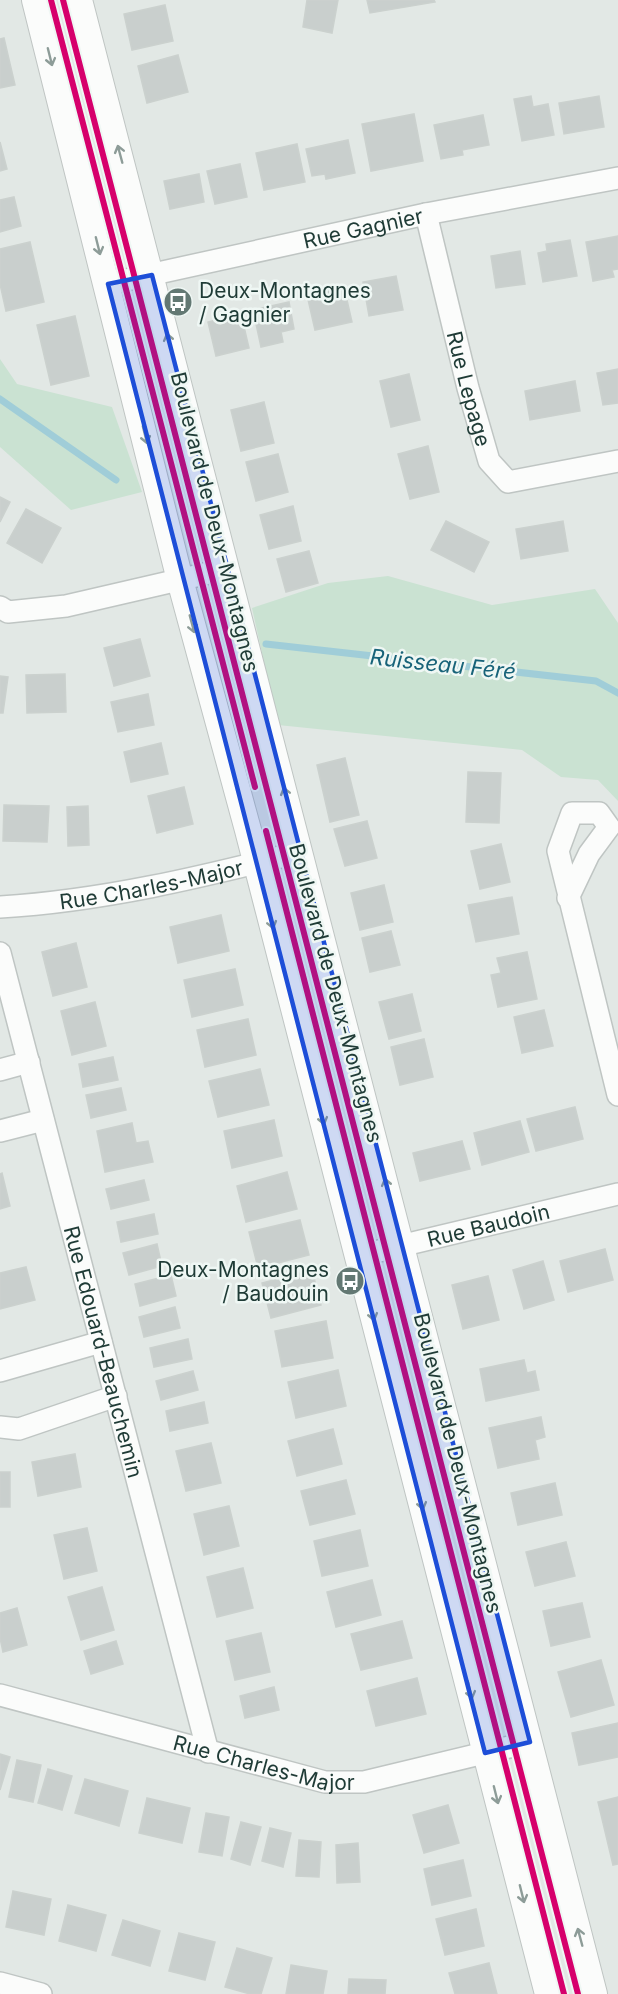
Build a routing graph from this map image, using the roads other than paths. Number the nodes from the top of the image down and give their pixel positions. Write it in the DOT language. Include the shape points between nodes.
graph roads {
  1 [pos="35,0"];
  2 [pos="79,0"];
  3 [pos="618,178"];
  4 [pos="426,213"];
  5 [pos="152,275"];
  6 [pos="108,284"];
  7 [pos="618,461"];
  8 [pos="226,569"];
  9 [pos="180,580"];
  10 [pos="0,607"];
  11 [pos="300,852"];
  12 [pos="256,864"];
  13 [pos="568,898"];
  14 [pos="0,907"];
  15 [pos="0,953"];
  16 [pos="29,1062"];
  17 [pos="0,1070"];
  18 [pos="618,1095"];
  19 [pos="44,1120"];
  20 [pos="0,1131"];
  21 [pos="618,1194"];
  22 [pos="401,1244"];
  23 [pos="358,1256"];
  24 [pos="101,1342"];
  25 [pos="0,1371"];
  26 [pos="116,1396"];
  27 [pos="0,1427"];
  28 [pos="0,1695"];
  29 [pos="530,1742"];
  30 [pos="208,1752"];
  31 [pos="485,1753"];
  32 [pos="0,1983"];
  33 [pos="41,1994"];
  34 [pos="548,1994"];
  35 [pos="594,1994"];
  1 -- 6 [label="street, Boulevard de Deux-Montagnes, one-way"];
  5 -- 2 [label="street, Boulevard de Deux-Montagnes, one-way"];
  3 -- 4 [label="street, Rue Gagnier"];
  4 -- 5 [label="street, Rue Gagnier"];
  4 -- 7 [label="street, Rue Lepage" via="489,461 508,482"];
  5 -- 6 [label="street, Rue Gagnier"];
  8 -- 5 [label="street, Boulevard de Deux-Montagnes, one-way"];
  6 -- 9 [label="street, Boulevard de Deux-Montagnes, one-way"];
  8 -- 9 [label="street"];
  11 -- 8 [label="street, Boulevard de Deux-Montagnes, one-way"];
  9 -- 10 [label="street" via="66,606 8,612"];
  9 -- 12 [label="street, Boulevard de Deux-Montagnes, one-way"];
  11 -- 12 [label="street, Rue Charles-Major"];
  22 -- 11 [label="street, Boulevard de Deux-Montagnes, one-way"];
  12 -- 14 [label="street, Rue Charles-Major" via="189,880 39,905"];
  12 -- 23 [label="street, Boulevard de Deux-Montagnes, one-way"];
  13 -- 18 [label="street"];
  15 -- 16 [label="street, Rue Edouard-Beauchemin"];
  16 -- 17 [label="street"];
  16 -- 19 [label="street, Rue Edouard-Beauchemin"];
  19 -- 20 [label="street"];
  19 -- 24 [label="street, Rue Edouard-Beauchemin"];
  21 -- 22 [label="street, Rue Baudoin"];
  22 -- 23 [label="street, Rue Baudoin"];
  22 -- 29 [label="street, Boulevard de Deux-Montagnes"];
  23 -- 31 [label="street, Boulevard de Deux-Montagnes, one-way"];
  24 -- 25 [label="street"];
  24 -- 26 [label="street, Rue Edouard-Beauchemin"];
  26 -- 27 [label="street" via="19,1429"];
  26 -- 30 [label="street, Rue Edouard-Beauchemin"];
  28 -- 30 [label="street, Rue Charles-Major"];
  29 -- 31 [label="street, Rue Charles-Major"];
  35 -- 29 [label="street, Boulevard de Deux-Montagnes, one-way"];
  30 -- 31 [label="street, Rue Charles-Major" via="325,1782 364,1782"];
  31 -- 34 [label="street, Boulevard de Deux-Montagnes, one-way"];
  32 -- 33 [label="street"];
}
